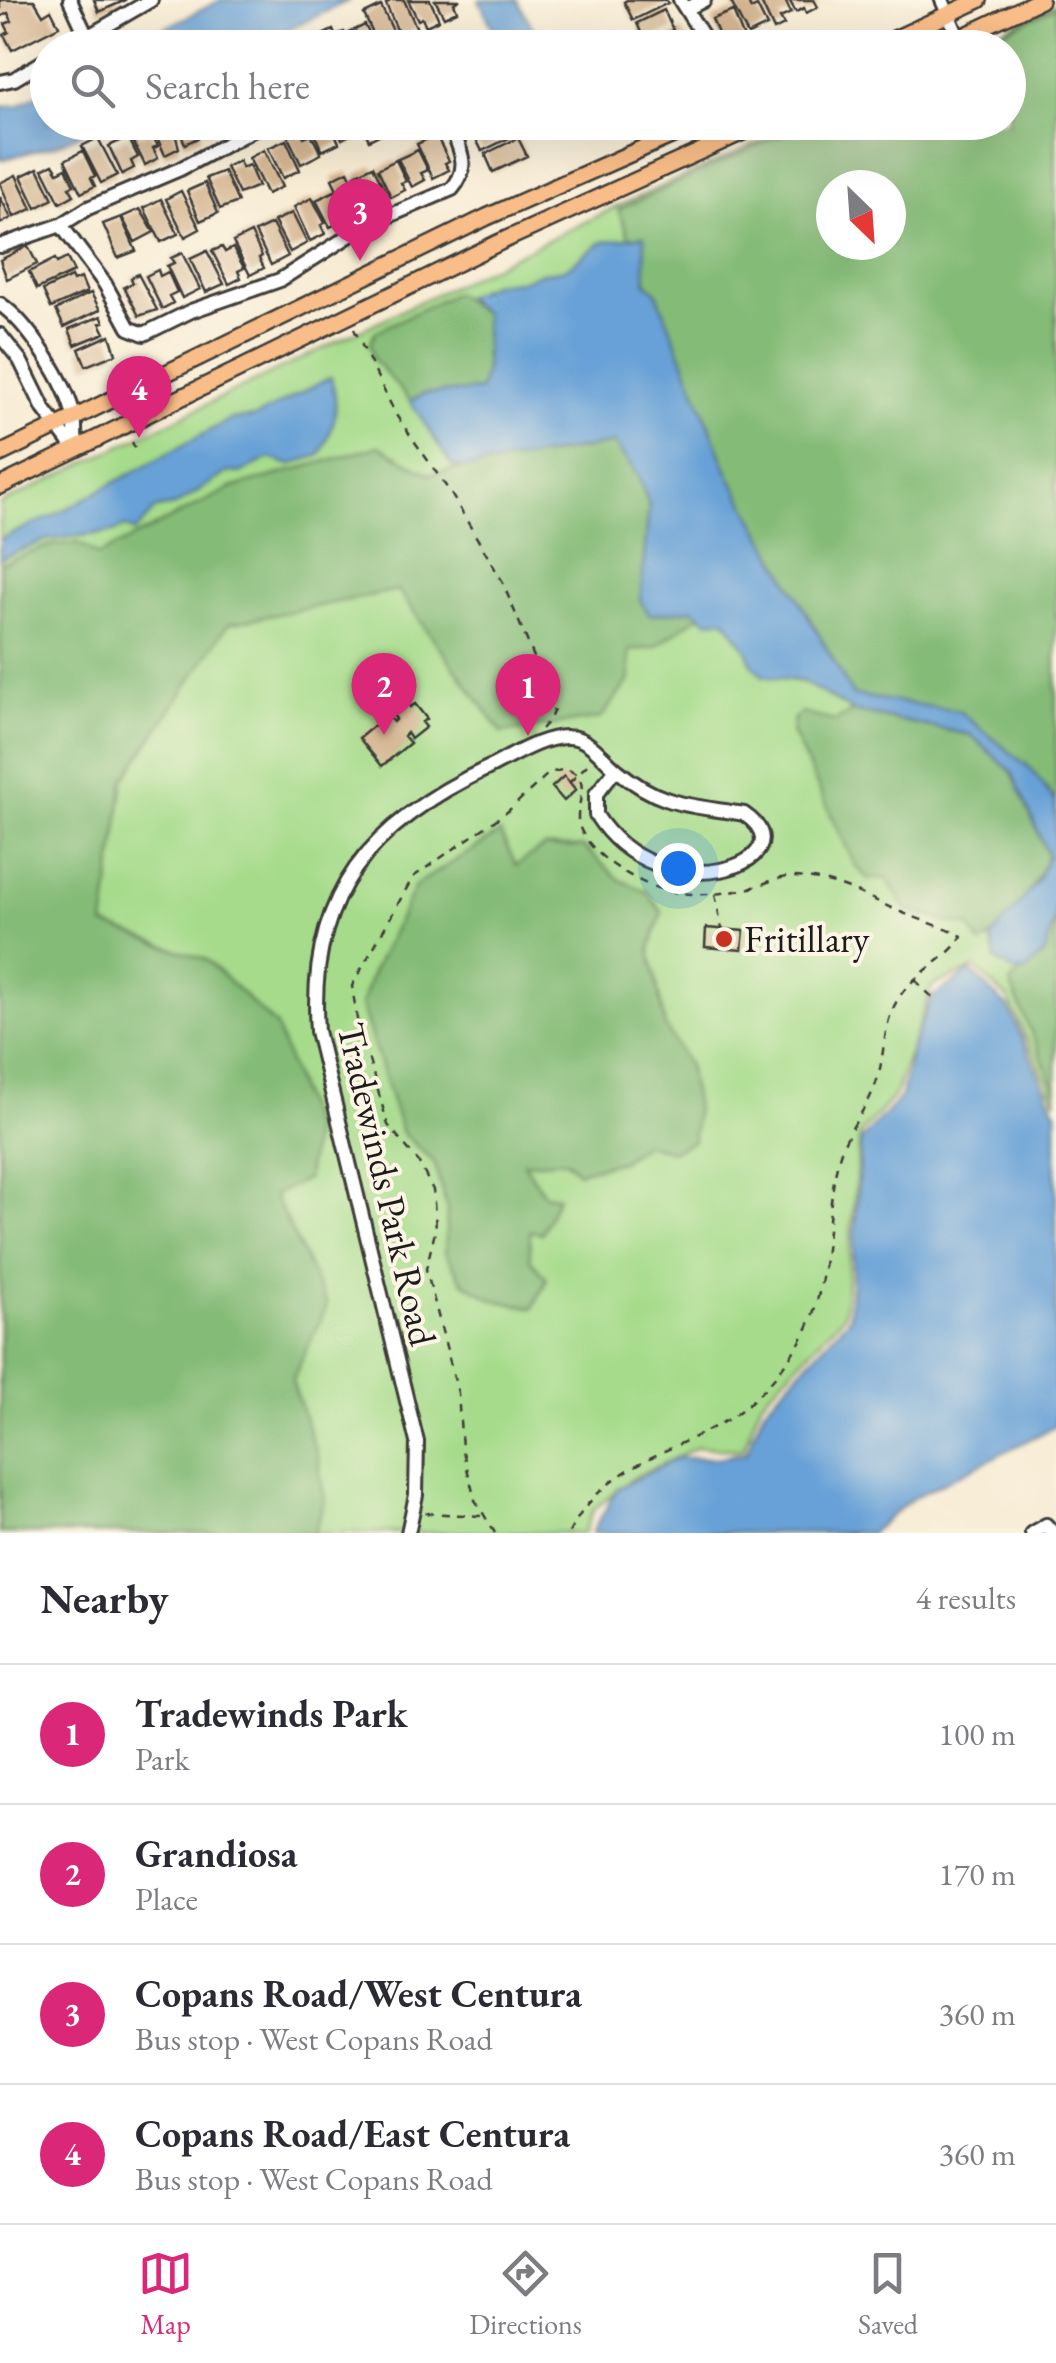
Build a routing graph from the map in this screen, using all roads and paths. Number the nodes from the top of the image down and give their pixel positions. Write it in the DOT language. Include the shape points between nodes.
graph roads {
  1 [pos="70,0"];
  2 [pos="151,0"];
  3 [pos="704,0"];
  4 [pos="979,0"];
  5 [pos="1040,0"];
  6 [pos="684,4"];
  7 [pos="946,8"];
  8 [pos="84,30"];
  9 [pos="99,30"];
  10 [pos="699,30"];
  11 [pos="906,30"];
  12 [pos="978,30"];
  13 [pos="30,69"];
  14 [pos="0,82"];
  15 [pos="234,140"];
  16 [pos="456,140"];
  17 [pos="661,140"];
  18 [pos="727,140"];
  19 [pos="62,225"];
  20 [pos="0,246"];
  21 [pos="387,265"];
  22 [pos="400,292"];
  23 [pos="0,304"];
  24 [pos="357,312"];
  25 [pos="22,321"];
  26 [pos="2,337"];
  27 [pos="74,418"];
  28 [pos="56,427"];
  29 [pos="132,442"];
  30 [pos="135,448"];
  31 [pos="75,450"];
  32 [pos="0,454"];
  33 [pos="0,486"];
  34 [pos="539,730"];
  35 [pos="600,753"];
  36 [pos="616,769"];
  37 [pos="576,776"];
  38 [pos="570,782"];
  39 [pos="715,893"];
  40 [pos="722,929"];
  41 [pos="914,979"];
  42 [pos="932,997"];
  43 [pos="413,1512"];
  44 [pos="484,1516"];
  45 [pos="1053,1528"];
  46 [pos="408,1533"];
  47 [pos="495,1533"];
  48 [pos="569,1533"];
  49 [pos="1032,1533"];
  1 -- 8 [label="street"];
  2 -- 9 [label="street"];
  3 -- 6 [label="street"];
  4 -- 7 [label="main road"];
  5 -- 12 [label="main road"];
  6 -- 10 [label="street"];
  7 -- 11 [label="main road"];
  13 -- 14 [label="street"];
  15 -- 19 [label="street"];
  16 -- 19 [label="street" via="464,161 452,189 363,227 280,280 144,334 129,328"];
  17 -- 21 [label="main road"];
  18 -- 22 [label="main road"];
  19 -- 20 [label="street"];
  21 -- 22 [label="main road"];
  21 -- 27 [label="main road"];
  22 -- 24 [label="main road"];
  23 -- 25 [label="street"];
  24 -- 31 [label="main road"];
  24 -- 34 [label="path" via="354,330 378,382 518,614 555,707"];
  25 -- 26 [label="street"];
  25 -- 27 [label="street"];
  26 -- 28 [label="street"];
  27 -- 28 [label="main road"];
  27 -- 31 [label="street"];
  28 -- 31 [label="street"];
  28 -- 32 [label="main road"];
  29 -- 30 [label="path"];
  31 -- 33 [label="main road"];
  35 -- 36 [label="street, Tradewinds Park Road"];
  35 -- 37 [label="path"];
  35 -- 43 [label="street, Tradewinds Park Road" via="583,740 551,740 432,797 377,840 338,897 325,930 317,964 317,1031 410,1410 418,1473"];
  36 -- 36 [label="street, Tradewinds Park Road" via="596,794 596,816 646,860 697,874 729,869 756,854 760,833 744,814 668,802"];
  37 -- 38 [label="path"];
  37 -- 39 [label="path" via="584,792 578,824 611,864 672,892"];
  37 -- 44 [label="path" via="549,773 507,812 412,878 352,986 388,1126 433,1190 436,1228 426,1270 458,1393 462,1448"];
  39 -- 40 [label="path"];
  39 -- 41 [label="path" via="776,879 808,880 865,893 962,936"];
  41 -- 42 [label="path"];
  41 -- 48 [label="path" via="887,1023 875,1086 839,1158 821,1285 799,1344 747,1405 628,1468 581,1511"];
  43 -- 44 [label="path"];
  43 -- 46 [label="street, Tradewinds Park Road"];
  44 -- 47 [label="path"];
  45 -- 49 [label="street"];
}
